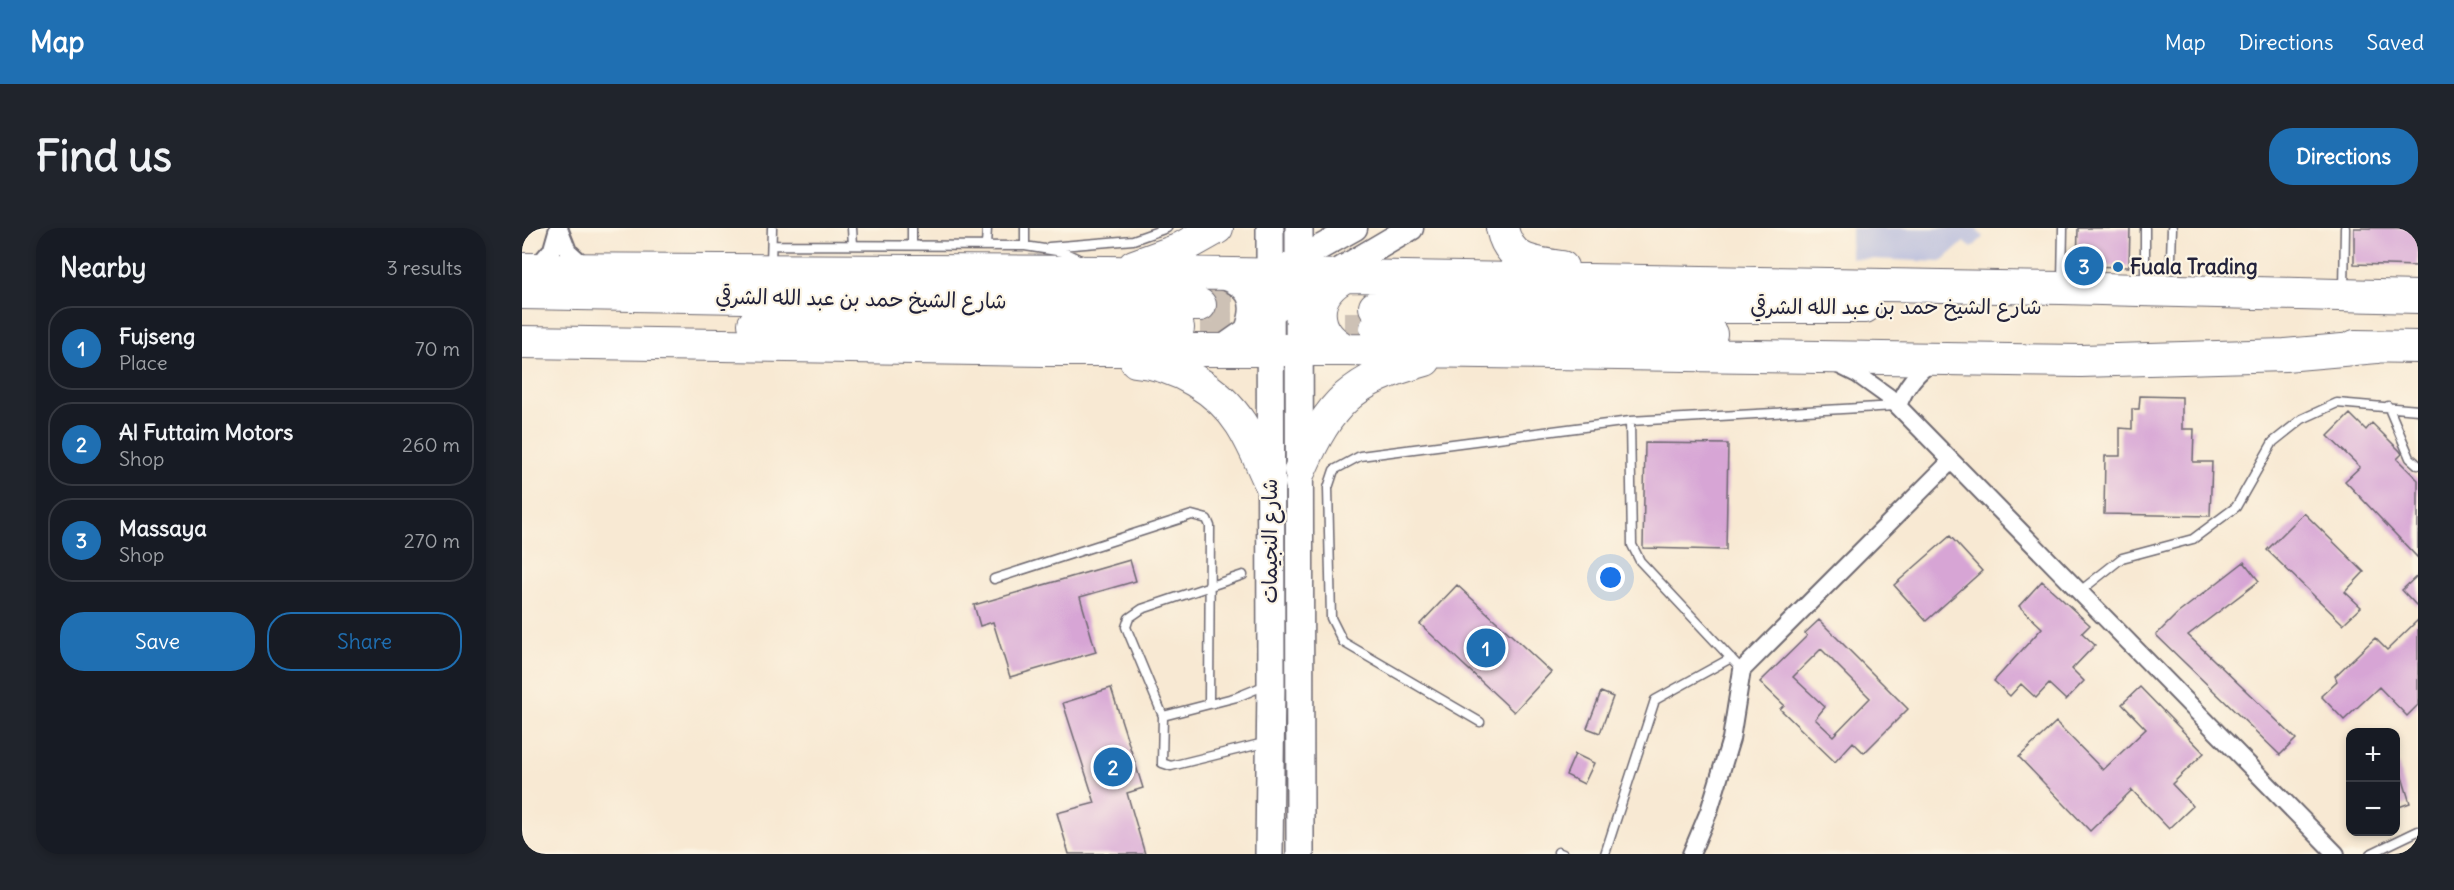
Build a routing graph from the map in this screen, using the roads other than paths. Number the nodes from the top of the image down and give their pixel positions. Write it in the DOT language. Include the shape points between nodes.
graph roads {
  1 [pos="559,228"];
  2 [pos="772,228"];
  3 [pos="852,228"];
  4 [pos="912,228"];
  5 [pos="987,228"];
  6 [pos="1025,228"];
  7 [pos="1167,228"];
  8 [pos="1217,228"];
  9 [pos="1270,228"];
  10 [pos="1299,228"];
  11 [pos="1355,228"];
  12 [pos="1411,228"];
  13 [pos="1502,228"];
  14 [pos="2063,228"];
  15 [pos="2145,228"];
  16 [pos="2172,228"];
  17 [pos="2345,228"];
  18 [pos="853,245"];
  19 [pos="912,245"];
  20 [pos="986,246"];
  21 [pos="1025,246"];
  22 [pos="1045,248"];
  23 [pos="772,258"];
  24 [pos="2171,258"];
  25 [pos="588,269"];
  26 [pos="1108,272"];
  27 [pos="1216,274"];
  28 [pos="1292,276"];
  29 [pos="1338,276"];
  30 [pos="526,277"];
  31 [pos="1642,283"];
  32 [pos="2062,288"];
  33 [pos="2145,290"];
  34 [pos="2343,294"];
  35 [pos="2418,297"];
  36 [pos="2418,308"];
  37 [pos="522,321"];
  38 [pos="1206,328"];
  39 [pos="522,342"];
  40 [pos="1272,343"];
  41 [pos="2377,347"];
  42 [pos="2418,347"];
  43 [pos="1046,350"];
  44 [pos="1346,350"];
  45 [pos="1454,352"];
  46 [pos="1819,358"];
  47 [pos="1938,359"];
  48 [pos="1898,406"];
  49 [pos="2388,406"];
  50 [pos="2418,410"];
  51 [pos="1630,421"];
  52 [pos="1951,461"];
  53 [pos="2418,465"];
  54 [pos="1300,470"];
  55 [pos="1270,483"];
  56 [pos="1243,575"];
  57 [pos="994,579"];
  58 [pos="1208,588"];
  59 [pos="2079,592"];
  60 [pos="1731,657"];
  61 [pos="1742,670"];
  62 [pos="1272,683"];
  63 [pos="1209,703"];
  64 [pos="1163,716"];
  65 [pos="1480,722"];
  66 [pos="1271,741"];
  67 [pos="2418,831"];
  68 [pos="1269,854"];
  69 [pos="1300,854"];
  70 [pos="1605,854"];
  71 [pos="1691,854"];
  72 [pos="2336,854"];
  73 [pos="2370,854"];
  1 -- 25 [label="street" via="568,251"];
  1 -- 30 [label="street" via="552,249"];
  2 -- 23 [label="lane"];
  3 -- 18 [label="lane"];
  4 -- 19 [label="lane"];
  5 -- 20 [label="lane"];
  6 -- 21 [label="lane"];
  7 -- 22 [label="lane" via="1133,240"];
  8 -- 26 [label="highway" via="1144,264"];
  9 -- 28 [label="main road, شارع النجيمات"];
  10 -- 28 [label="main road, شارع النجيمات"];
  11 -- 28 [label="street"];
  12 -- 29 [label="street"];
  13 -- 31 [label="highway" via="1515,253 1529,262 1616,273"];
  14 -- 32 [label="lane"];
  15 -- 33 [label="lane"];
  16 -- 24 [label="lane"];
  17 -- 34 [label="lane"];
  18 -- 19 [label="lane"];
  18 -- 23 [label="lane"];
  19 -- 20 [label="lane"];
  20 -- 21 [label="lane"];
  21 -- 22 [label="lane"];
  22 -- 26 [label="lane"];
  23 -- 25 [label="highway"];
  23 -- 26 [label="highway"];
  25 -- 30 [label="highway"];
  26 -- 27 [label="highway"];
  27 -- 28 [label="highway"];
  27 -- 40 [label="street" via="1237,282 1247,292 1252,313"];
  28 -- 29 [label="highway"];
  28 -- 40 [label="main road, شارع النجيمات"];
  28 -- 40 [label="main road, شارع النجيمات" via="1270,313"];
  29 -- 31 [label="highway"];
  29 -- 44 [label="highway" via="1321,301 1321,325 1327,336"];
  30 -- 38 [label="highway, شارع الشيخ حمد بن عبد الله الشرقي"];
  31 -- 32 [label="highway"];
  32 -- 33 [label="highway"];
  33 -- 34 [label="highway"];
  34 -- 35 [label="highway"];
  36 -- 41 [label="highway, شارع الشيخ حمد بن عبد الله الشرقي" via="1376,318"];
  37 -- 38 [label="highway, شارع الشيخ حمد بن عبد الله الشرقي"];
  38 -- 40 [label="highway"];
  38 -- 43 [label="highway"];
  39 -- 43 [label="highway"];
  40 -- 44 [label="highway"];
  40 -- 54 [label="main road, شارع النجيمات"];
  40 -- 55 [label="main road, شارع النجيمات"];
  41 -- 42 [label="highway, شارع الشيخ حمد بن عبد الله الشرقي"];
  41 -- 47 [label="highway" via="2285,355 2103,360"];
  43 -- 55 [label="highway" via="1081,359 1140,361 1174,369 1197,382 1240,422"];
  44 -- 45 [label="highway"];
  45 -- 46 [label="highway"];
  45 -- 54 [label="highway" via="1393,369 1355,389 1313,440"];
  46 -- 47 [label="highway"];
  46 -- 48 [label="street" via="1857,374"];
  47 -- 48 [label="street" via="1915,377"];
  48 -- 51 [label="lane"];
  48 -- 52 [label="street"];
  49 -- 50 [label="lane"];
  49 -- 53 [label="lane" via="2410,458"];
  49 -- 59 [label="lane" via="2337,403 2302,419 2273,442 2236,507 2193,539 2122,558"];
  51 -- 60 [label="lane" via="1632,545 1640,561"];
  51 -- 65 [label="lane" via="1360,456 1334,470 1328,488 1331,618 1343,642"];
  52 -- 59 [label="street"];
  52 -- 61 [label="street"];
  54 -- 69 [label="main road, شارع النجيمات"];
  55 -- 62 [label="main road, شارع النجيمات"];
  56 -- 58 [label="lane"];
  57 -- 58 [label="lane" via="1192,515 1207,519 1210,526"];
  58 -- 63 [label="lane"];
  58 -- 64 [label="lane" via="1142,609 1127,623"];
  59 -- 72 [label="street"];
  60 -- 61 [label="lane"];
  60 -- 70 [label="lane" via="1655,700"];
  61 -- 71 [label="street" via="1731,739 1709,812"];
  62 -- 63 [label="lane"];
  62 -- 66 [label="main road, شارع النجيمات"];
  63 -- 64 [label="lane"];
  64 -- 66 [label="lane" via="1161,757 1166,766"];
  66 -- 68 [label="main road, شارع النجيمات"];
  67 -- 73 [label="lane"];
}
